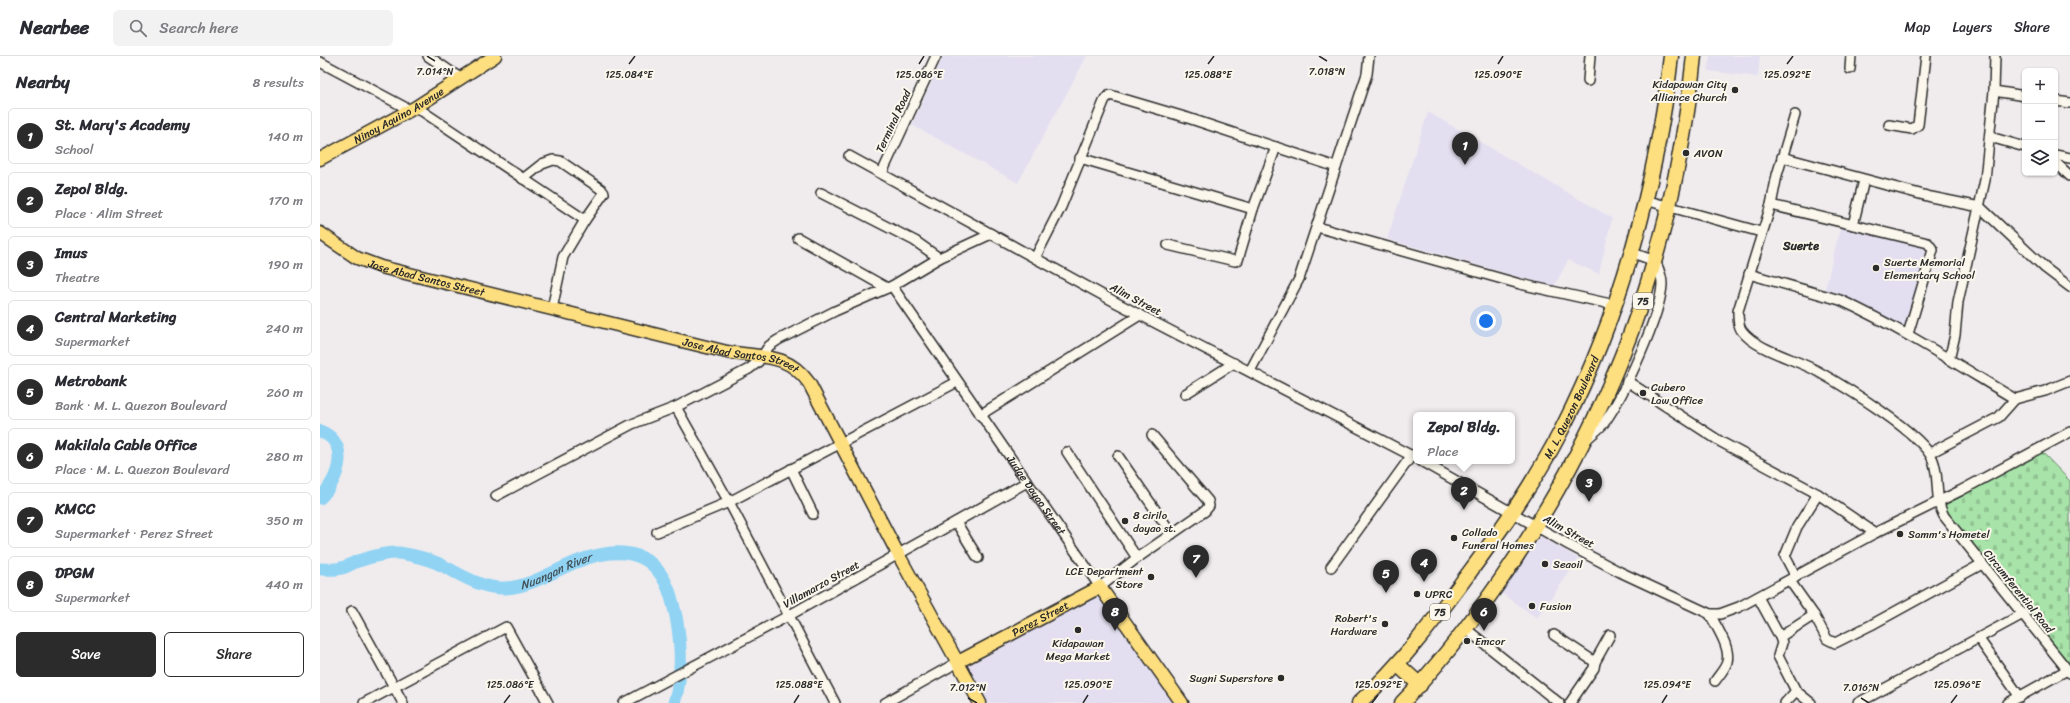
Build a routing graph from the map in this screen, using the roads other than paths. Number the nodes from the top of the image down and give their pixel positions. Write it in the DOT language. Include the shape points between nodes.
graph roads {
  1 [pos="428,56"];
  2 [pos="495,56"];
  3 [pos="936,56"];
  4 [pos="1369,56"];
  5 [pos="1590,56"];
  6 [pos="1672,56"];
  7 [pos="1694,56"];
  8 [pos="1851,56"];
  9 [pos="1926,56"];
  10 [pos="1995,56"];
  11 [pos="320,62"];
  12 [pos="1850,69"];
  13 [pos="460,78"];
  14 [pos="1588,81"];
  15 [pos="1994,91"];
  16 [pos="2022,96"];
  17 [pos="2058,101"];
  18 [pos="2070,103"];
  19 [pos="413,109"];
  20 [pos="1795,115"];
  21 [pos="1889,125"];
  22 [pos="1990,137"];
  23 [pos="2022,146"];
  24 [pos="1276,148"];
  25 [pos="849,156"];
  26 [pos="2058,156"];
  27 [pos="1782,157"];
  28 [pos="1080,158"];
  29 [pos="2070,158"];
  30 [pos="320,159"];
  31 [pos="2058,165"];
  32 [pos="1336,167"];
  33 [pos="882,173"];
  34 [pos="2070,176"];
  35 [pos="523,179"];
  36 [pos="1864,180"];
  37 [pos="822,193"];
  38 [pos="1645,200"];
  39 [pos="1771,205"];
  40 [pos="1668,206"];
  41 [pos="1980,207"];
  42 [pos="1253,209"];
  43 [pos="585,220"];
  44 [pos="1853,225"];
  45 [pos="1317,227"];
  46 [pos="1761,232"];
  47 [pos="320,233"];
  48 [pos="991,234"];
  49 [pos="798,238"];
  50 [pos="1168,245"];
  51 [pos="1630,252"];
  52 [pos="939,258"];
  53 [pos="1035,258"];
  54 [pos="1655,261"];
  55 [pos="1749,274"];
  56 [pos="889,287"];
  57 [pos="2070,287"];
  58 [pos="1615,305"];
  59 [pos="552,309"];
  60 [pos="1140,314"];
  61 [pos="1908,334"];
  62 [pos="761,356"];
  63 [pos="1949,360"];
  64 [pos="1234,363"];
  65 [pos="1250,371"];
  66 [pos="1627,381"];
  67 [pos="2070,381"];
  68 [pos="957,382"];
  69 [pos="1185,394"];
  70 [pos="2015,399"];
  71 [pos="676,407"];
  72 [pos="980,415"];
  73 [pos="2070,432"];
  74 [pos="1152,435"];
  75 [pos="1585,440"];
  76 [pos="840,443"];
  77 [pos="1067,452"];
  78 [pos="1930,453"];
  79 [pos="1118,456"];
  80 [pos="1413,456"];
  81 [pos="1413,458"];
  82 [pos="1427,464"];
  83 [pos="791,469"];
  84 [pos="1027,482"];
  85 [pos="1818,494"];
  86 [pos="496,496"];
  87 [pos="729,502"];
  88 [pos="1938,503"];
  89 [pos="1512,513"];
  90 [pos="813,514"];
  91 [pos="956,522"];
  92 [pos="1537,527"];
  93 [pos="657,532"];
  94 [pos="1875,533"];
  95 [pos="1172,534"];
  96 [pos="898,554"];
  97 [pos="978,558"];
  98 [pos="1137,558"];
  99 [pos="1982,564"];
  100 [pos="1332,567"];
  101 [pos="1793,579"];
  102 [pos="1100,587"];
  103 [pos="1758,597"];
  104 [pos="352,611"];
  105 [pos="1710,614"];
  106 [pos="2023,614"];
  107 [pos="1814,615"];
  108 [pos="788,616"];
  109 [pos="1466,629"];
  110 [pos="1554,635"];
  111 [pos="1610,635"];
  112 [pos="1780,637"];
  113 [pos="1979,639"];
  114 [pos="958,662"];
  115 [pos="1595,662"];
  116 [pos="1398,665"];
  117 [pos="2068,672"];
  118 [pos="1715,681"];
  119 [pos="1420,685"];
  120 [pos="394,687"];
  121 [pos="1796,691"];
  122 [pos="2020,697"];
  123 [pos="1555,702"];
  124 [pos="364,703"];
  125 [pos="403,703"];
  126 [pos="548,703"];
  127 [pos="624,703"];
  128 [pos="835,703"];
  129 [pos="885,703"];
  130 [pos="980,703"];
  131 [pos="1182,703"];
  132 [pos="1359,703"];
  133 [pos="1402,703"];
  134 [pos="1570,703"];
  135 [pos="1785,703"];
  136 [pos="1811,703"];
  137 [pos="1858,703"];
  138 [pos="2008,703"];
  1 -- 13 [label="street"];
  2 -- 13 [label="main road, Ninoy Aquino Avenue"];
  3 -- 33 [label="street, Terminal Road"];
  4 -- 32 [label="street" via="1367,74"];
  5 -- 14 [label="street"];
  6 -- 38 [label="highway, M. L. Quezon Boulevard / 75"];
  7 -- 40 [label="highway, 75" via="1686,118"];
  8 -- 12 [label="street"];
  9 -- 21 [label="street" via="1918,125 1912,129"];
  10 -- 15 [label="street"];
  11 -- 19 [label="street"];
  13 -- 19 [label="main road, Ninoy Aquino Avenue"];
  15 -- 16 [label="street"];
  15 -- 22 [label="street"];
  17 -- 18 [label="street"];
  19 -- 30 [label="main road, Ninoy Aquino Avenue"];
  19 -- 35 [label="street"];
  20 -- 27 [label="street"];
  22 -- 23 [label="street"];
  22 -- 41 [label="street"];
  24 -- 28 [label="street" via="1110,95 1105,99"];
  24 -- 32 [label="street"];
  24 -- 42 [label="street"];
  25 -- 33 [label="street, Alim Street"];
  26 -- 29 [label="street"];
  27 -- 36 [label="street"];
  27 -- 39 [label="street"];
  28 -- 42 [label="street"];
  28 -- 53 [label="street" via="1061,207"];
  31 -- 34 [label="street"];
  32 -- 45 [label="street"];
  33 -- 48 [label="street, Alim Street"];
  35 -- 43 [label="street"];
  35 -- 43 [label="street" via="547,161 560,161 604,191"];
  36 -- 41 [label="street"];
  36 -- 44 [label="street"];
  37 -- 52 [label="street" via="919,243"];
  38 -- 40 [label="street"];
  38 -- 51 [label="highway, M. L. Quezon Boulevard / 75"];
  39 -- 44 [label="street"];
  39 -- 46 [label="street"];
  40 -- 46 [label="street"];
  40 -- 54 [label="highway, 75"];
  41 -- 57 [label="street" via="2045,268"];
  41 -- 63 [label="street" via="1958,302 1955,335"];
  42 -- 50 [label="street" via="1238,260 1235,262"];
  43 -- 59 [label="street" via="563,257"];
  44 -- 61 [label="street" via="1928,244 1932,250"];
  45 -- 58 [label="street" via="1520,284"];
  45 -- 65 [label="street" via="1299,279"];
  46 -- 55 [label="street"];
  47 -- 59 [label="main road, Jose Abad Santos Street" via="357,258 381,267"];
  48 -- 52 [label="street"];
  48 -- 53 [label="street, Alim Street"];
  49 -- 56 [label="street"];
  51 -- 54 [label="street"];
  51 -- 58 [label="highway, M. L. Quezon Boulevard / 75"];
  52 -- 56 [label="street"];
  53 -- 60 [label="street, Alim Street"];
  54 -- 66 [label="street" via="1661,274 1660,295 1645,340"];
  54 -- 75 [label="highway, 75" via="1625,352"];
  55 -- 61 [label="street" via="1840,300"];
  55 -- 78 [label="street" via="1738,311 1741,330 1747,337 1833,380 1912,435"];
  56 -- 62 [label="street" via="778,340"];
  56 -- 68 [label="street, Judge Dayao Street"];
  58 -- 89 [label="highway, M. L. Quezon Boulevard / 75" via="1586,380 1562,430"];
  59 -- 62 [label="main road, Jose Abad Santos Street" via="727,352"];
  60 -- 64 [label="street, Alim Street"];
  60 -- 72 [label="street"];
  61 -- 63 [label="street"];
  62 -- 71 [label="street" via="749,370"];
  62 -- 76 [label="main road, Jose Abad Santos Street" via="786,362 801,372"];
  63 -- 70 [label="street"];
  64 -- 65 [label="street, Alim Street"];
  64 -- 69 [label="street"];
  65 -- 80 [label="street, Alim Street"];
  66 -- 75 [label="street" via="1603,425"];
  66 -- 85 [label="street" via="1721,442"];
  67 -- 70 [label="street"];
  68 -- 72 [label="street, Judge Dayao Street"];
  68 -- 76 [label="street"];
  70 -- 78 [label="street" via="1999,417"];
  71 -- 86 [label="street" via="632,424"];
  71 -- 87 [label="street"];
  72 -- 84 [label="street, Judge Dayao Street"];
  73 -- 88 [label="street"];
  74 -- 95 [label="street, Perez Street" via="1209,503 1205,511"];
  75 -- 92 [label="highway, 75"];
  76 -- 83 [label="street"];
  76 -- 96 [label="main road, Jose Abad Santos Street"];
  77 -- 98 [label="street"];
  78 -- 88 [label="street" via="1934,462"];
  79 -- 95 [label="street"];
  81 -- 100 [label="street"];
  82 -- 89 [label="street, Alim Street"];
  83 -- 87 [label="street"];
  83 -- 90 [label="street"];
  84 -- 91 [label="street, Villamarzo Street"];
  84 -- 102 [label="street, Judge Dayao Street"];
  85 -- 94 [label="street"];
  85 -- 101 [label="street" via="1797,527 1785,556"];
  87 -- 93 [label="street"];
  87 -- 108 [label="street"];
  88 -- 94 [label="street"];
  88 -- 99 [label="street, Circumferential Road" via="1948,522"];
  89 -- 92 [label="street, Alim Street"];
  89 -- 116 [label="highway, M. L. Quezon Boulevard / 75" via="1442,610"];
  91 -- 96 [label="street, Villamarzo Street"];
  91 -- 97 [label="street"];
  92 -- 105 [label="street, Alim Street" via="1620,572"];
  92 -- 109 [label="highway, 75"];
  94 -- 101 [label="street"];
  95 -- 98 [label="street, Perez Street"];
  96 -- 108 [label="street, Villamarzo Street"];
  96 -- 114 [label="main road, Jose Abad Santos Street"];
  98 -- 102 [label="street, Perez Street"];
  99 -- 106 [label="street, Circumferential Road"];
  99 -- 107 [label="street" via="1871,626 1835,643 1827,639"];
  101 -- 103 [label="street"];
  101 -- 107 [label="street"];
  102 -- 114 [label="main road, Perez Street"];
  102 -- 131 [label="main road, Judge Dayao Street"];
  103 -- 105 [label="street" via="1729,612"];
  103 -- 112 [label="street"];
  104 -- 120 [label="street"];
  105 -- 118 [label="street" via="1727,656 1723,670"];
  106 -- 113 [label="street"];
  106 -- 117 [label="street, Circumferential Road"];
  107 -- 112 [label="street"];
  108 -- 127 [label="street, Villamarzo Street"];
  108 -- 128 [label="street"];
  109 -- 119 [label="highway, 75"];
  109 -- 123 [label="street"];
  110 -- 115 [label="street"];
  111 -- 115 [label="street"];
  112 -- 121 [label="street" via="1782,643 1778,656"];
  113 -- 122 [label="street"];
  113 -- 137 [label="street"];
  114 -- 129 [label="street, Perez Street"];
  114 -- 130 [label="main road, Jose Abad Santos Street"];
  115 -- 134 [label="street" via="1594,668"];
  116 -- 119 [label="highway"];
  116 -- 132 [label="highway, M. L. Quezon Boulevard / 75"];
  117 -- 122 [label="street"];
  119 -- 133 [label="highway, 75"];
  120 -- 124 [label="street"];
  120 -- 125 [label="street"];
  120 -- 126 [label="street" via="506,627"];
  121 -- 135 [label="street"];
  121 -- 136 [label="street"];
  122 -- 138 [label="street"];
}
